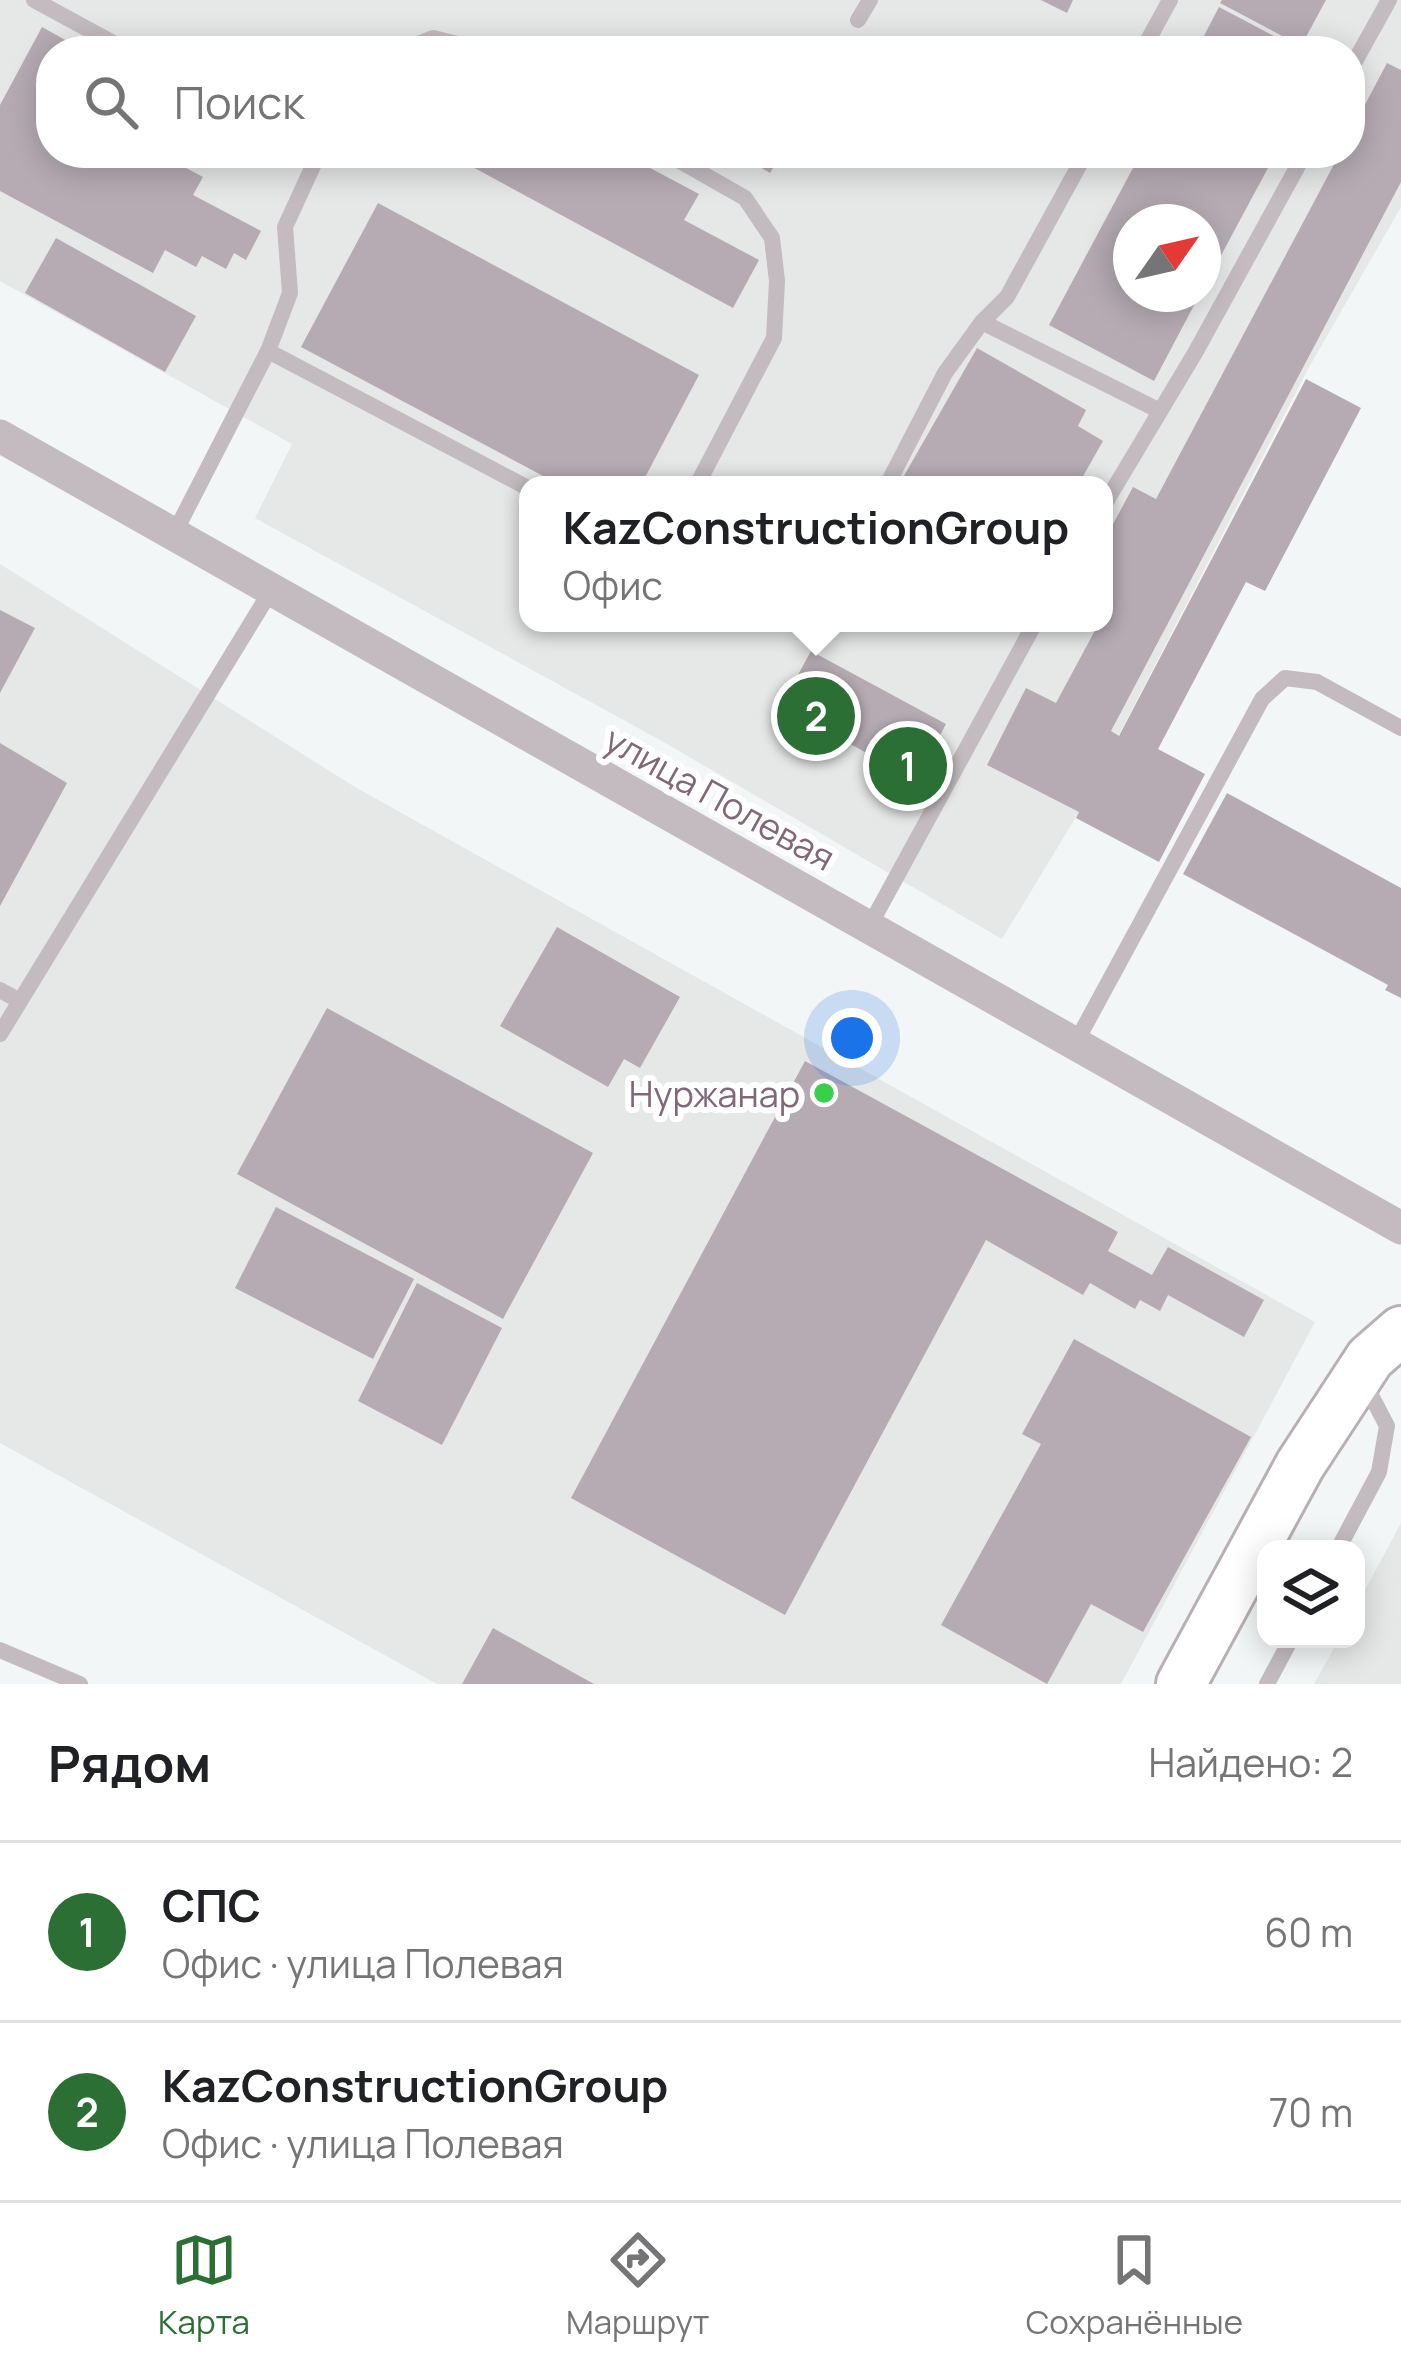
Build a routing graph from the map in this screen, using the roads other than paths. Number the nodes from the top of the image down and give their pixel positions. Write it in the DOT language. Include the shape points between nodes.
graph roads {
  1 [pos="34,0"];
  2 [pos="870,0"];
  3 [pos="1169,0"];
  4 [pos="1389,0"];
  5 [pos="858,20"];
  6 [pos="100,36"];
  7 [pos="1150,36"];
  8 [pos="1365,43"];
  9 [pos="312,168"];
  10 [pos="692,168"];
  11 [pos="1078,168"];
  12 [pos="1296,168"];
  13 [pos="982,322"];
  14 [pos="268,351"];
  15 [pos="1160,411"];
  16 [pos="0,436"];
  17 [pos="702,476"];
  18 [pos="892,476"];
  19 [pos="519,483"];
  20 [pos="1113,490"];
  21 [pos="174,534"];
  22 [pos="272,589"];
  23 [pos="1026,632"];
  24 [pos="1401,728"];
  25 [pos="869,927"];
  26 [pos="0,990"];
  27 [pos="20,1001"];
  28 [pos="0,1034"];
  29 [pos="1075,1044"];
  30 [pos="1401,1228"];
  31 [pos="1401,1331"];
  32 [pos="1359,1374"];
  33 [pos="1344,1540"];
  34 [pos="1286,1648"];
  35 [pos="0,1650"];
  36 [pos="80,1684"];
  37 [pos="1181,1684"];
  38 [pos="1267,1684"];
  1 -- 6 [label="lane"];
  2 -- 5 [label="lane"];
  3 -- 7 [label="lane"];
  4 -- 8 [label="lane"];
  9 -- 14 [label="lane" via="285,227 290,293"];
  10 -- 17 [label="lane" via="745,198 772,238 777,280 774,338"];
  11 -- 13 [label="lane" via="1007,297"];
  12 -- 15 [label="lane"];
  13 -- 15 [label="lane"];
  13 -- 18 [label="lane" via="945,373"];
  14 -- 19 [label="lane"];
  14 -- 21 [label="lane"];
  15 -- 20 [label="lane"];
  16 -- 21 [label="street, улица Полевая"];
  21 -- 22 [label="street, улица Полевая"];
  22 -- 25 [label="street, улица Полевая"];
  22 -- 27 [label="lane"];
  23 -- 25 [label="lane"];
  24 -- 29 [label="lane" via="1317,682 1285,678 1262,699"];
  25 -- 29 [label="street, улица Полевая"];
  26 -- 27 [label="lane"];
  27 -- 28 [label="lane"];
  29 -- 30 [label="street, улица Полевая"];
  31 -- 32 [label="street"];
  32 -- 33 [label="lane" via="1387,1426 1379,1472"];
  32 -- 37 [label="street"];
  34 -- 38 [label="lane"];
  35 -- 36 [label="lane"];
}
